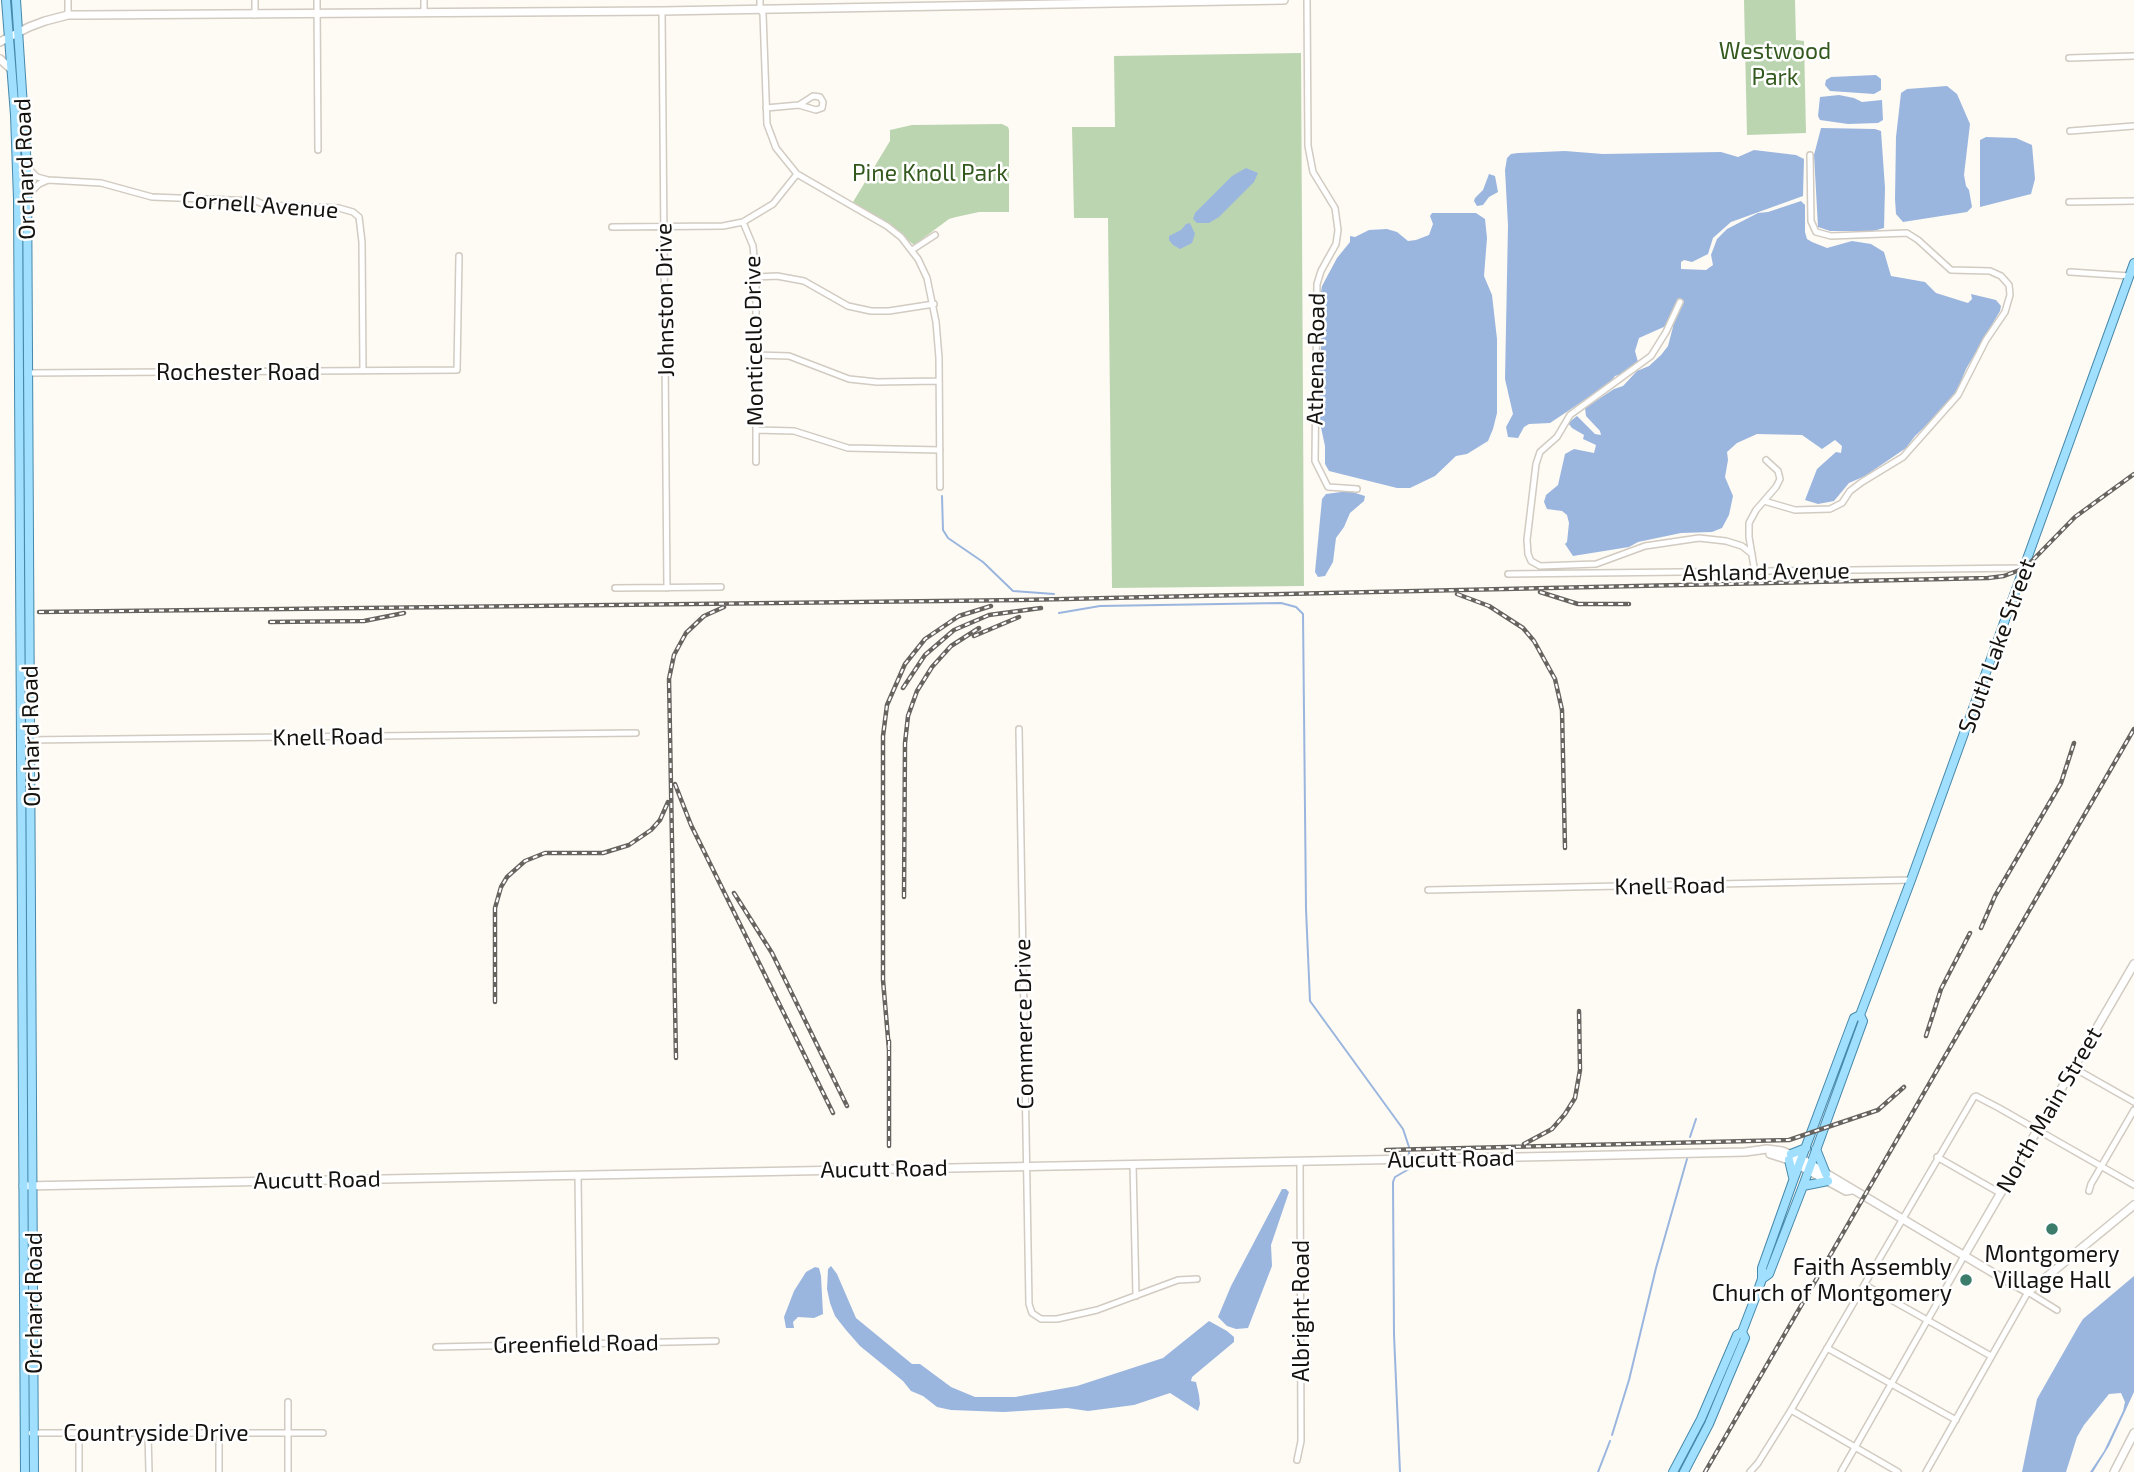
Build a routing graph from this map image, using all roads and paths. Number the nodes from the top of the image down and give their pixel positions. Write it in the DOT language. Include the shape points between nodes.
graph roads {
  1 [pos="6,0"];
  2 [pos="16,0"];
  3 [pos="68,0"];
  4 [pos="255,0"];
  5 [pos="317,0"];
  6 [pos="424,0"];
  7 [pos="1284,0"];
  8 [pos="1307,0"];
  9 [pos="1015,2"];
  10 [pos="760,4"];
  11 [pos="662,11"];
  12 [pos="424,13"];
  13 [pos="317,14"];
  14 [pos="68,15"];
  15 [pos="255,15"];
  16 [pos="18,32"];
  17 [pos="9,36"];
  18 [pos="0,42"];
  19 [pos="2134,56"];
  20 [pos="2069,58"];
  21 [pos="0,59"];
  22 [pos="11,69"];
  23 [pos="799,105"];
  24 [pos="766,108"];
  25 [pos="2134,126"];
  26 [pos="2070,131"];
  27 [pos="318,150"];
  28 [pos="1810,155"];
  29 [pos="27,167"];
  30 [pos="797,174"];
  31 [pos="48,180"];
  32 [pos="27,196"];
  33 [pos="2134,201"];
  34 [pos="2069,202"];
  35 [pos="743,222"];
  36 [pos="612,228"];
  37 [pos="664,228"];
  38 [pos="934,235"];
  39 [pos="912,250"];
  40 [pos="458,256"];
  41 [pos="2134,263"];
  42 [pos="2070,272"];
  43 [pos="2130,276"];
  44 [pos="756,277"];
  45 [pos="1680,302"];
  46 [pos="934,304"];
  47 [pos="756,355"];
  48 [pos="363,371"];
  49 [pos="19,373"];
  50 [pos="29,373"];
  51 [pos="939,381"];
  52 [pos="756,430"];
  53 [pos="940,450"];
  54 [pos="1766,460"];
  55 [pos="756,462"];
  56 [pos="940,487"];
  57 [pos="1357,489"];
  58 [pos="1764,501"];
  59 [pos="1752,554"];
  60 [pos="2025,568"];
  61 [pos="1755,573"];
  62 [pos="1508,574"];
  63 [pos="721,587"];
  64 [pos="615,588"];
  65 [pos="667,588"];
  66 [pos="1019,729"];
  67 [pos="636,733"];
  68 [pos="20,740"];
  69 [pos="32,740"];
  70 [pos="1911,880"];
  71 [pos="1428,890"];
  72 [pos="2134,964"];
  73 [pos="1860,1015"];
  74 [pos="2074,1068"];
  75 [pos="2134,1102"];
  76 [pos="2134,1110"];
  77 [pos="2038,1131"];
  78 [pos="1806,1148"];
  79 [pos="1816,1149"];
  80 [pos="1790,1157"];
  81 [pos="1937,1157"];
  82 [pos="1300,1162"];
  83 [pos="1801,1162"];
  84 [pos="1133,1164"];
  85 [pos="1026,1166"];
  86 [pos="1809,1167"];
  87 [pos="2101,1167"];
  88 [pos="578,1175"];
  89 [pos="1827,1177"];
  90 [pos="1793,1181"];
  91 [pos="2134,1185"];
  92 [pos="23,1186"];
  93 [pos="34,1186"];
  94 [pos="1803,1186"];
  95 [pos="2089,1191"];
  96 [pos="2000,1193"];
  97 [pos="2134,1205"];
  98 [pos="1902,1220"];
  99 [pos="1964,1256"];
  100 [pos="1198,1279"];
  101 [pos="1762,1279"];
  102 [pos="1865,1285"];
  103 [pos="2028,1292"];
  104 [pos="1136,1296"];
  105 [pos="2057,1310"];
  106 [pos="1928,1321"];
  107 [pos="1742,1332"];
  108 [pos="716,1341"];
  109 [pos="580,1344"];
  110 [pos="436,1347"];
  111 [pos="1827,1348"];
  112 [pos="1992,1356"];
  113 [pos="1892,1384"];
  114 [pos="288,1402"];
  115 [pos="1791,1410"];
  116 [pos="1956,1420"];
  117 [pos="29,1433"];
  118 [pos="79,1433"];
  119 [pos="148,1433"];
  120 [pos="219,1433"];
  121 [pos="288,1433"];
  122 [pos="323,1433"];
  123 [pos="2134,1433"];
  124 [pos="1855,1447"];
  125 [pos="1297,1460"];
  126 [pos="24,1472"];
  127 [pos="34,1472"];
  128 [pos="79,1472"];
  129 [pos="149,1472"];
  130 [pos="219,1472"];
  131 [pos="288,1472"];
  132 [pos="1674,1472"];
  133 [pos="1684,1472"];
  134 [pos="1750,1472"];
  135 [pos="1841,1472"];
  136 [pos="1898,1472"];
  137 [pos="1926,1472"];
  138 [pos="2114,1472"];
  1 -- 17 [label="main road, Orchard Road"];
  2 -- 16 [label="main road, Orchard Road"];
  3 -- 14 [label="street"];
  4 -- 15 [label="street"];
  5 -- 13 [label="street"];
  6 -- 12 [label="street"];
  7 -- 9 [label="street"];
  8 -- 57 [label="street, Athena Road" via="1308,146 1313,172 1335,208 1338,230 1317,284 1315,461 1328,487"];
  9 -- 10 [label="street"];
  10 -- 11 [label="street"];
  10 -- 24 [label="street"];
  11 -- 12 [label="street"];
  11 -- 37 [label="street, Johnston Drive"];
  12 -- 13 [label="street"];
  13 -- 15 [label="street"];
  13 -- 27 [label="street"];
  14 -- 15 [label="street"];
  14 -- 16 [label="street"];
  16 -- 17 [label="street"];
  16 -- 29 [label="main road, Orchard Road"];
  17 -- 18 [label="street"];
  17 -- 22 [label="main road, Orchard Road"];
  19 -- 20 [label="street"];
  21 -- 22 [label="street"];
  22 -- 49 [label="main road, Orchard Road" via="18,200"];
  23 -- 24 [label="street"];
  24 -- 30 [label="street" via="772,140"];
  25 -- 26 [label="street"];
  28 -- 58 [label="street" via="1811,221 1816,232 1831,236 1908,233 1951,270 1983,270 2001,276 2010,295 1958,395 1903,457 1830,509 1795,510"];
  29 -- 31 [label="street, Cornell Avenue"];
  29 -- 32 [label="main road, Orchard Road"];
  30 -- 35 [label="street" via="774,204"];
  30 -- 39 [label="street" via="887,226"];
  31 -- 32 [label="street"];
  31 -- 48 [label="street, Cornell Avenue" via="101,183 167,199 256,201 353,212 359,217 362,242"];
  32 -- 50 [label="main road, Orchard Road"];
  33 -- 34 [label="street"];
  35 -- 37 [label="street"];
  35 -- 44 [label="street, Monticello Drive" via="753,246"];
  36 -- 37 [label="street"];
  37 -- 65 [label="street, Johnston Drive"];
  38 -- 39 [label="street"];
  39 -- 46 [label="street"];
  40 -- 48 [label="street, Rochester Road" via="457,370"];
  41 -- 43 [label="main road, South Lake Street"];
  42 -- 43 [label="street"];
  43 -- 60 [label="main road, South Lake Street"];
  44 -- 46 [label="street" via="803,281 848,306 871,310"];
  44 -- 47 [label="street, Monticello Drive"];
  45 -- 59 [label="street" via="1651,356 1570,415 1557,437 1539,452 1528,554 1540,566 1595,564 1645,546 1699,538 1726,541"];
  46 -- 51 [label="street"];
  47 -- 51 [label="street" via="789,356 849,379"];
  47 -- 52 [label="street, Monticello Drive"];
  48 -- 50 [label="street, Rochester Road"];
  49 -- 50 [label="street, Rochester Road"];
  49 -- 68 [label="main road, Orchard Road"];
  50 -- 69 [label="main road, Orchard Road"];
  51 -- 53 [label="street"];
  52 -- 53 [label="street" via="794,431 848,448"];
  52 -- 55 [label="street, Monticello Drive"];
  53 -- 56 [label="street"];
  54 -- 58 [label="street" via="1780,475"];
  58 -- 59 [label="street" via="1749,523"];
  59 -- 61 [label="street"];
  60 -- 61 [label="street, Ashland Avenue"];
  60 -- 70 [label="main road, South Lake Street"];
  61 -- 62 [label="street, Ashland Avenue"];
  63 -- 65 [label="street"];
  64 -- 65 [label="street"];
  66 -- 85 [label="street, Commerce Drive"];
  67 -- 69 [label="street, Knell Road"];
  68 -- 69 [label="street, Knell Road"];
  68 -- 92 [label="main road, Orchard Road"];
  69 -- 93 [label="main road, Orchard Road"];
  70 -- 71 [label="street, Knell Road"];
  70 -- 73 [label="main road, South Lake Street"];
  72 -- 74 [label="street, North Main Street"];
  73 -- 78 [label="main road, South Lake Street" via="1854,1018"];
  73 -- 79 [label="main road, South Lake Street" via="1863,1021"];
  74 -- 75 [label="street"];
  74 -- 77 [label="street, North Main Street"];
  76 -- 87 [label="street"];
  77 -- 81 [label="street" via="1976,1096"];
  77 -- 87 [label="street"];
  77 -- 96 [label="street, North Main Street"];
  78 -- 80 [label="main road"];
  78 -- 83 [label="main road, South Lake Street"];
  79 -- 86 [label="main road, South Lake Street"];
  79 -- 89 [label="main road"];
  80 -- 82 [label="street, Aucutt Road" via="1745,1152"];
  80 -- 83 [label="street, Aucutt Road"];
  80 -- 90 [label="main road"];
  81 -- 96 [label="street"];
  81 -- 98 [label="street"];
  82 -- 84 [label="street, Aucutt Road"];
  82 -- 125 [label="street, Albright Road" via="1301,1441"];
  83 -- 86 [label="street, Aucutt Road"];
  83 -- 90 [label="main road, South Lake Street"];
  84 -- 85 [label="street, Aucutt Road"];
  84 -- 104 [label="street"];
  85 -- 88 [label="street, Aucutt Road"];
  85 -- 104 [label="street, Commerce Drive" via="1032,1313 1046,1320 1057,1319 1097,1311"];
  86 -- 89 [label="street, Aucutt Road"];
  86 -- 94 [label="main road, South Lake Street"];
  87 -- 91 [label="street"];
  87 -- 95 [label="street"];
  88 -- 93 [label="street, Aucutt Road"];
  88 -- 109 [label="street"];
  89 -- 94 [label="main road"];
  89 -- 98 [label="street, Aucutt Road"];
  90 -- 101 [label="main road, South Lake Street"];
  92 -- 93 [label="street, Aucutt Road"];
  92 -- 117 [label="main road, Orchard Road"];
  93 -- 117 [label="main road, Orchard Road"];
  94 -- 101 [label="main road, South Lake Street" via="1769,1274"];
  96 -- 99 [label="street, North Main Street"];
  97 -- 103 [label="street"];
  98 -- 99 [label="street, Aucutt Road"];
  98 -- 102 [label="street"];
  99 -- 103 [label="street, Aucutt Road"];
  99 -- 106 [label="street"];
  100 -- 104 [label="street" via="1178,1280"];
  101 -- 107 [label="main road, South Lake Street"];
  102 -- 106 [label="street"];
  102 -- 111 [label="street"];
  103 -- 105 [label="street"];
  103 -- 112 [label="street"];
  106 -- 112 [label="street"];
  106 -- 113 [label="street"];
  107 -- 132 [label="main road, South Lake Street"];
  107 -- 133 [label="main road, South Lake Street" via="1745,1338 1716,1408"];
  108 -- 109 [label="street, Greenfield Road"];
  109 -- 110 [label="street, Greenfield Road"];
  111 -- 113 [label="street"];
  111 -- 115 [label="street"];
  112 -- 116 [label="street"];
  113 -- 116 [label="street"];
  113 -- 124 [label="street"];
  114 -- 121 [label="street"];
  115 -- 124 [label="street"];
  115 -- 134 [label="street"];
  116 -- 137 [label="street"];
  117 -- 118 [label="street, Countryside Drive"];
  117 -- 126 [label="main road, Orchard Road"];
  117 -- 127 [label="main road, Orchard Road"];
  118 -- 119 [label="street, Countryside Drive"];
  118 -- 128 [label="street"];
  119 -- 120 [label="street, Countryside Drive"];
  119 -- 129 [label="street"];
  120 -- 121 [label="street, Countryside Drive"];
  120 -- 130 [label="street"];
  121 -- 122 [label="street, Countryside Drive"];
  121 -- 131 [label="street"];
  123 -- 138 [label="street"];
  124 -- 135 [label="street"];
  124 -- 136 [label="street"];
}
